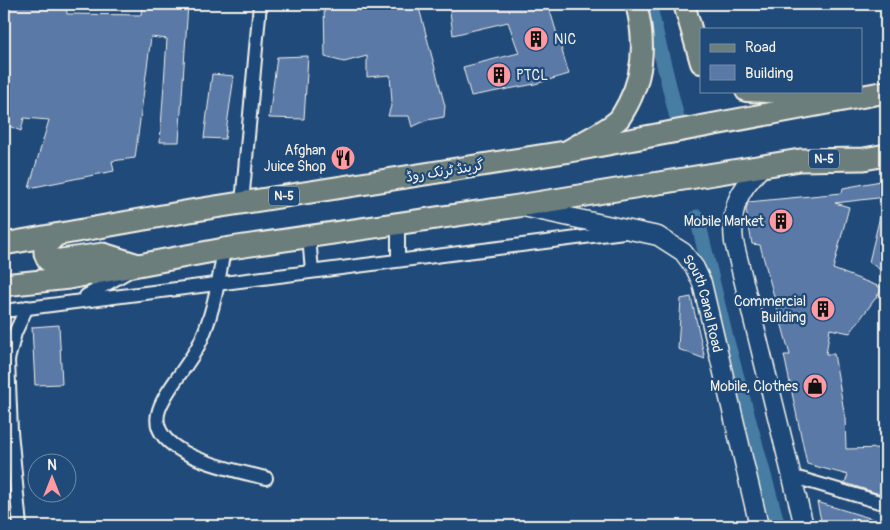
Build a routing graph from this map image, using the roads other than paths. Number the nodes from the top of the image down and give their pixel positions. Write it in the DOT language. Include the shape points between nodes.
graph roads {
  1 [pos="260,4"];
  2 [pos="636,4"];
  3 [pos="684,4"];
  4 [pos="700,60"];
  5 [pos="765,92"];
  6 [pos="886,92"];
  7 [pos="862,97"];
  8 [pos="565,152"];
  9 [pos="886,156"];
  10 [pos="754,175"];
  11 [pos="242,203"];
  12 [pos="518,206"];
  13 [pos="398,224"];
  14 [pos="639,230"];
  15 [pos="56,235"];
  16 [pos="309,237"];
  17 [pos="4,244"];
  18 [pos="224,249"];
  19 [pos="398,260"];
  20 [pos="138,265"];
  21 [pos="312,271"];
  22 [pos="218,283"];
  23 [pos="4,285"];
  24 [pos="79,300"];
  25 [pos="27,307"];
  26 [pos="4,311"];
  27 [pos="791,476"];
  28 [pos="266,478"];
  29 [pos="886,504"];
  30 [pos="20,526"];
  31 [pos="759,526"];
  32 [pos="804,526"];
  1 -- 11 [label="street"];
  2 -- 8 [label="main road" via="642,54 635,91 619,119"];
  3 -- 4 [label="main road"];
  5 -- 7 [label="main road"];
  6 -- 7 [label="highway, گرینڈ ٹرنک روڈ / N-5"];
  7 -- 8 [label="highway, گرینڈ ٹرنک روڈ / N-5"];
  8 -- 11 [label="highway, گرینڈ ٹرنک روڈ / N-5"];
  9 -- 10 [label="highway, N-5" via="800,160"];
  10 -- 12 [label="highway, N-5" via="723,173"];
  10 -- 27 [label="main road" via="736,199 734,242"];
  11 -- 15 [label="highway, گرینڈ ٹرنک روڈ / N-5"];
  12 -- 13 [label="highway, N-5"];
  12 -- 14 [label="main road, South Canal Road"];
  13 -- 16 [label="highway, N-5"];
  13 -- 19 [label="street"];
  14 -- 19 [label="street"];
  14 -- 31 [label="main road, South Canal Road" via="658,236 682,252 702,282"];
  15 -- 17 [label="highway, گرینڈ ٹرنک روڈ / N-5"];
  15 -- 20 [label="highway" via="45,246 48,260 102,254"];
  16 -- 18 [label="highway, N-5"];
  16 -- 21 [label="street"];
  18 -- 20 [label="highway, N-5"];
  18 -- 22 [label="street"];
  19 -- 21 [label="street"];
  20 -- 23 [label="highway, N-5" via="69,278"];
  20 -- 24 [label="street"];
  21 -- 22 [label="street"];
  22 -- 24 [label="street"];
  22 -- 28 [label="street" via="202,338 159,409 157,425 165,439 202,462"];
  24 -- 25 [label="street"];
  25 -- 26 [label="street"];
  25 -- 30 [label="street" via="15,332 8,360"];
  27 -- 29 [label="street"];
  27 -- 32 [label="main road"];
}
